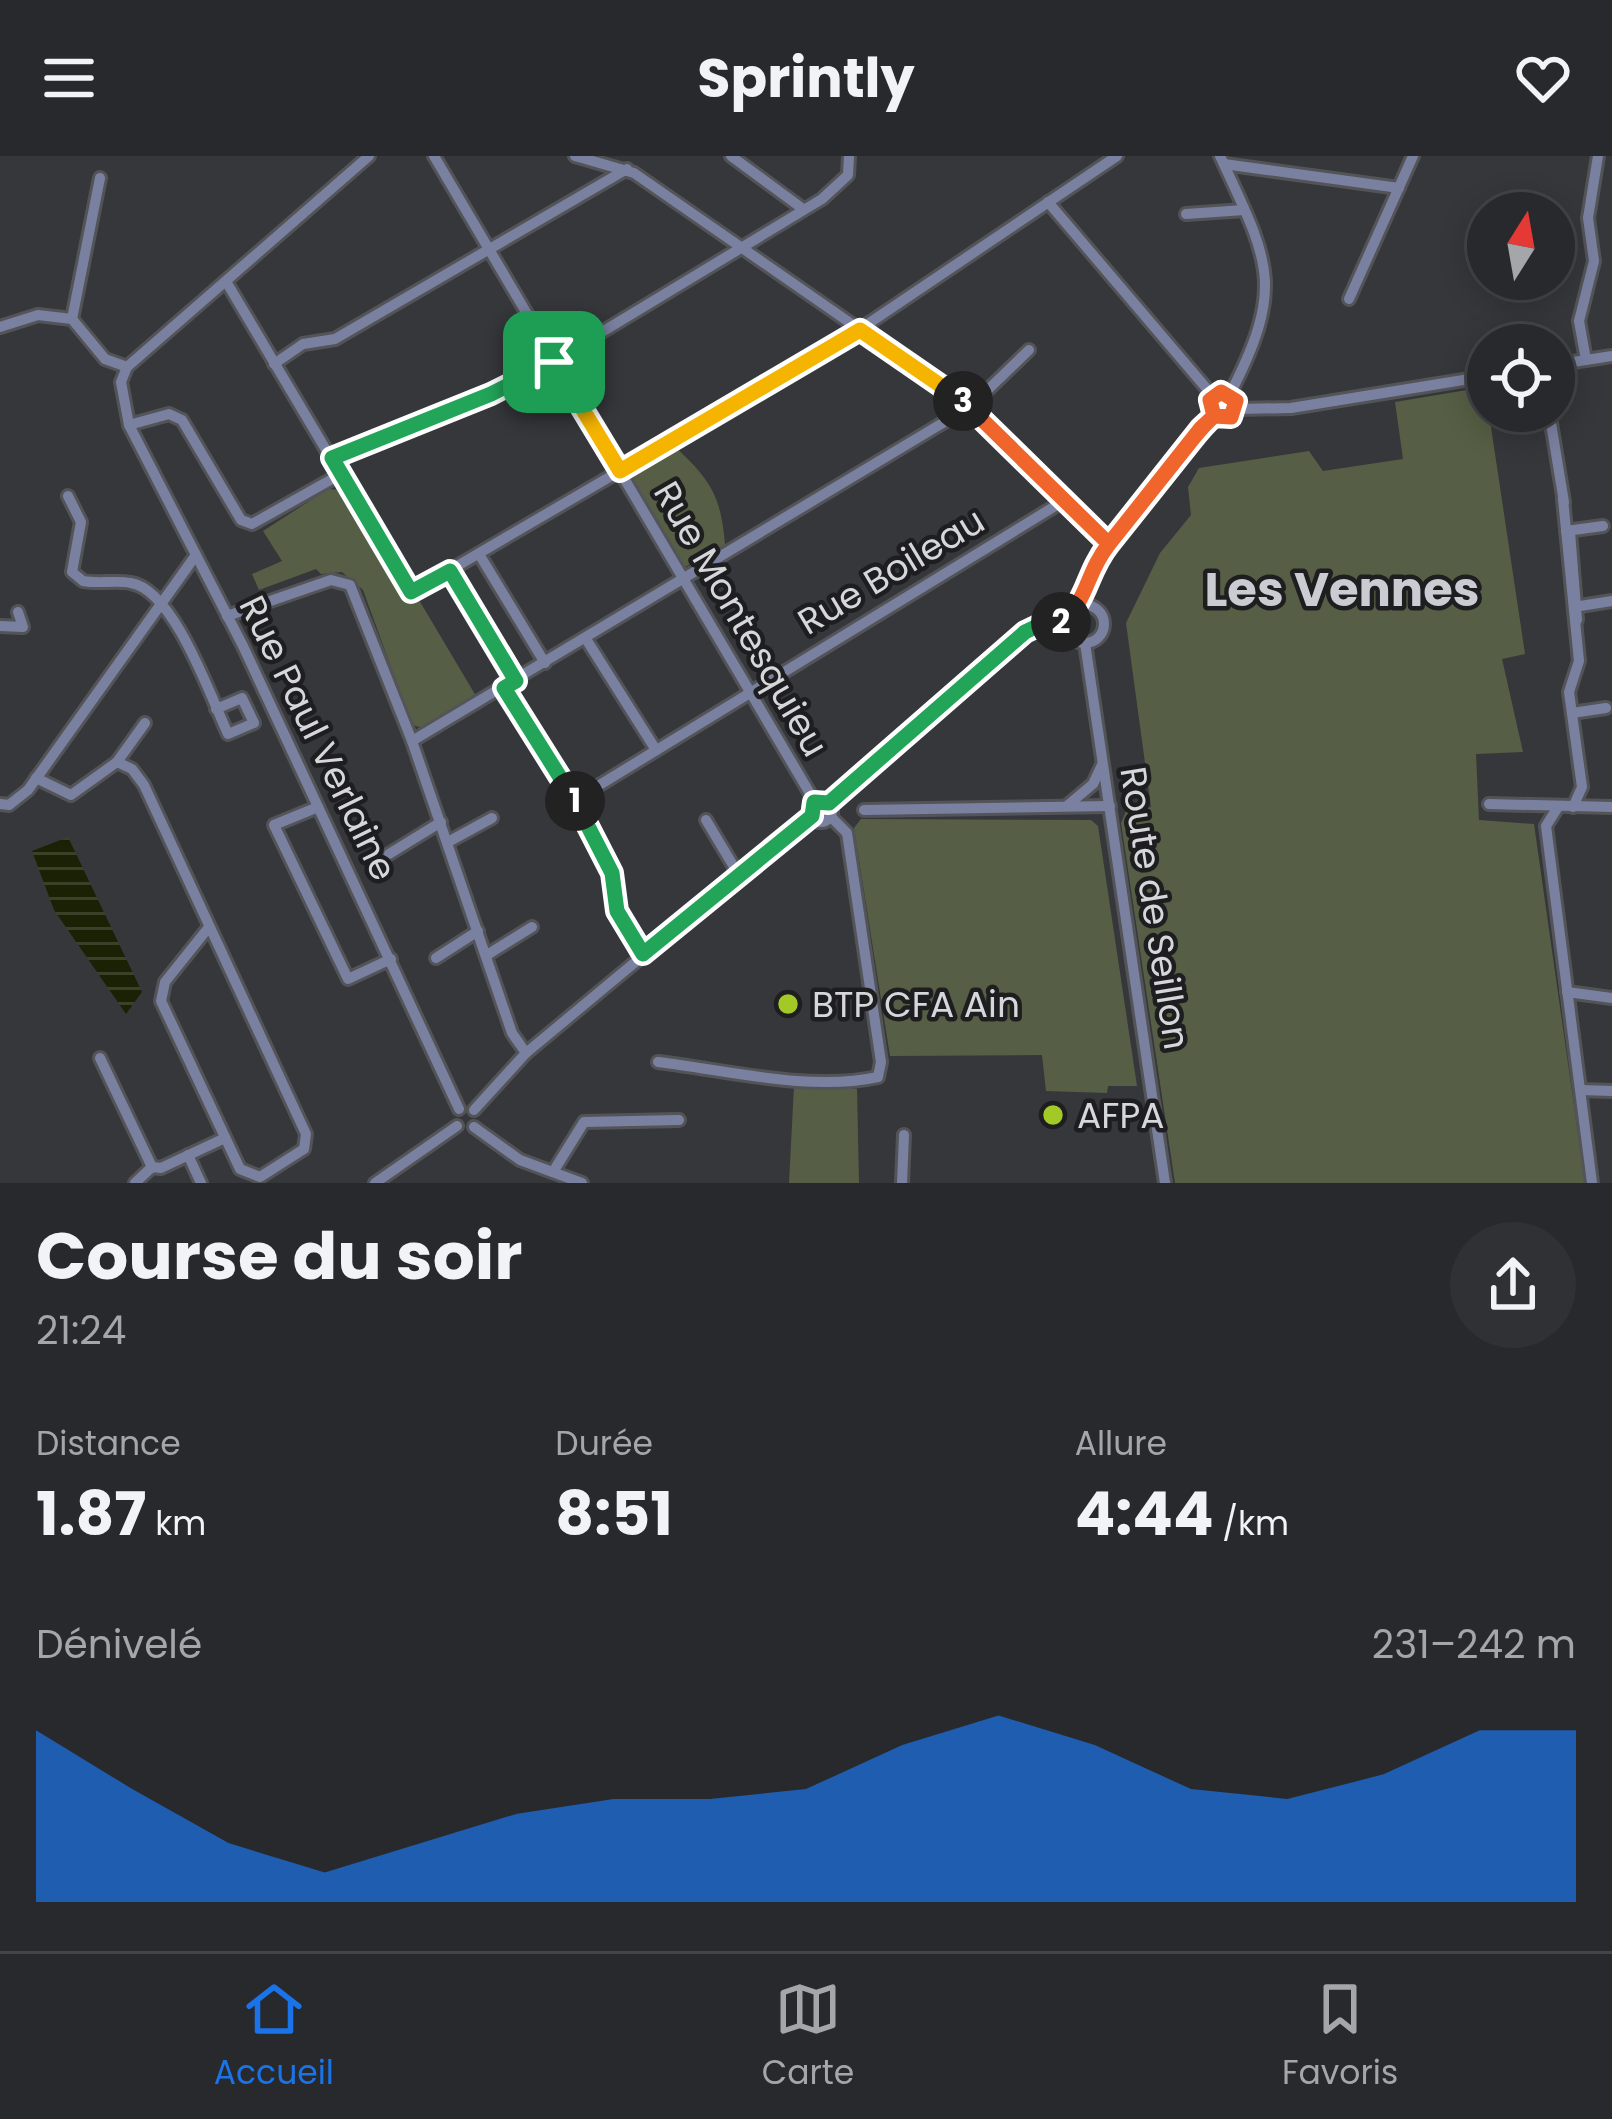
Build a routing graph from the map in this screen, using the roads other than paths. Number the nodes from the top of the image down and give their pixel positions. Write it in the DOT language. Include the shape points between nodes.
graph roads {
  1 [pos="369,156"];
  2 [pos="434,156"];
  3 [pos="575,156"];
  4 [pos="731,156"];
  5 [pos="848,156"];
  6 [pos="1117,156"];
  7 [pos="1414,156"];
  8 [pos="1598,156"];
  9 [pos="1222,160"];
  10 [pos="627,169"];
  11 [pos="100,178"];
  12 [pos="1399,188"];
  13 [pos="1048,202"];
  14 [pos="803,209"];
  15 [pos="1244,210"];
  16 [pos="1186,214"];
  17 [pos="489,249"];
  18 [pos="740,250"];
  19 [pos="227,283"];
  20 [pos="1349,299"];
  21 [pos="72,319"];
  22 [pos="0,328"];
  23 [pos="860,330"];
  24 [pos="1029,350"];
  25 [pos="1612,356"];
  26 [pos="1586,360"];
  27 [pos="554,362"];
  28 [pos="1575,362"];
  29 [pos="274,364"];
  30 [pos="127,367"];
  31 [pos="1467,379"];
  32 [pos="1230,394"];
  33 [pos="1213,397"];
  34 [pos="970,406"];
  35 [pos="1236,409"];
  36 [pos="1214,416"];
  37 [pos="129,425"];
  38 [pos="1553,432"];
  39 [pos="332,458"];
  40 [pos="620,471"];
  41 [pos="341,473"];
  42 [pos="68,496"];
  43 [pos="1065,500"];
  44 [pos="1603,526"];
  45 [pos="1566,531"];
  46 [pos="1109,544"];
  47 [pos="479,554"];
  48 [pos="196,555"];
  49 [pos="450,571"];
  50 [pos="682,581"];
  51 [pos="1612,601"];
  52 [pos="160,604"];
  53 [pos="1082,606"];
  54 [pos="1576,606"];
  55 [pos="18,612"];
  56 [pos="227,616"];
  57 [pos="1066,622"];
  58 [pos="0,626"];
  59 [pos="586,639"];
  60 [pos="1085,643"];
  61 [pos="545,663"];
  62 [pos="516,681"];
  63 [pos="504,688"];
  64 [pos="749,694"];
  65 [pos="1606,708"];
  66 [pos="216,709"];
  67 [pos="1572,713"];
  68 [pos="146,723"];
  69 [pos="412,741"];
  70 [pos="656,750"];
  71 [pos="117,762"];
  72 [pos="1103,763"];
  73 [pos="36,778"];
  74 [pos="70,795"];
  75 [pos="575,800"];
  76 [pos="814,802"];
  77 [pos="0,804"];
  78 [pos="1489,804"];
  79 [pos="318,806"];
  80 [pos="1110,806"];
  81 [pos="1065,807"];
  82 [pos="1558,807"];
  83 [pos="1573,807"];
  84 [pos="1612,807"];
  85 [pos="830,810"];
  86 [pos="864,810"];
  87 [pos="70,812"];
  88 [pos="812,816"];
  89 [pos="491,818"];
  90 [pos="706,820"];
  91 [pos="441,822"];
  92 [pos="448,842"];
  93 [pos="389,854"];
  94 [pos="740,877"];
  95 [pos="209,927"];
  96 [pos="532,927"];
  97 [pos="478,931"];
  98 [pos="643,954"];
  99 [pos="487,955"];
  100 [pos="391,958"];
  101 [pos="436,958"];
  102 [pos="1567,992"];
  103 [pos="1612,998"];
  104 [pos="526,1053"];
  105 [pos="100,1058"];
  106 [pos="658,1062"];
  107 [pos="1581,1090"];
  108 [pos="1612,1091"];
  109 [pos="459,1109"];
  110 [pos="474,1110"];
  111 [pos="679,1120"];
  112 [pos="457,1126"];
  113 [pos="475,1127"];
  114 [pos="904,1135"];
  115 [pos="225,1138"];
  116 [pos="188,1155"];
  117 [pos="152,1167"];
  118 [pos="553,1172"];
  119 [pos="135,1183"];
  120 [pos="201,1183"];
  121 [pos="375,1183"];
  122 [pos="582,1183"];
  123 [pos="902,1183"];
  124 [pos="1165,1183"];
  125 [pos="1592,1183"];
  1 -- 19 [label="street"];
  2 -- 17 [label="street, Rue Montesquieu"];
  3 -- 10 [label="street"];
  4 -- 14 [label="street"];
  5 -- 14 [label="street" via="839,187"];
  6 -- 13 [label="street"];
  7 -- 12 [label="street"];
  8 -- 26 [label="street" via="1588,218 1592,269 1579,321"];
  9 -- 12 [label="street"];
  9 -- 15 [label="street"];
  10 -- 17 [label="street"];
  10 -- 18 [label="street"];
  11 -- 21 [label="street"];
  12 -- 20 [label="street"];
  13 -- 23 [label="street"];
  13 -- 33 [label="street"];
  14 -- 18 [label="street"];
  15 -- 16 [label="street"];
  15 -- 32 [label="street" via="1266,261 1267,298"];
  17 -- 27 [label="street, Rue Montesquieu"];
  17 -- 29 [label="street" via="334,339 303,344"];
  18 -- 23 [label="street"];
  18 -- 27 [label="street"];
  19 -- 29 [label="street"];
  19 -- 30 [label="street"];
  21 -- 22 [label="street" via="38,315"];
  21 -- 30 [label="street" via="105,359"];
  23 -- 34 [label="street"];
  23 -- 40 [label="street"];
  24 -- 34 [label="street"];
  25 -- 26 [label="street"];
  26 -- 28 [label="street"];
  27 -- 39 [label="street"];
  27 -- 40 [label="street, Rue Montesquieu"];
  29 -- 39 [label="street"];
  30 -- 37 [label="street, Rue Paul Verlaine"];
  31 -- 35 [label="street"];
  32 -- 33 [label="street"];
  32 -- 35 [label="street"];
  33 -- 36 [label="street"];
  34 -- 43 [label="street"];
  34 -- 50 [label="street"];
  35 -- 36 [label="street" via="1227,419"];
  36 -- 46 [label="street"];
  37 -- 41 [label="street" via="169,414 182,420 241,520 252,524"];
  37 -- 48 [label="street, Rue Paul Verlaine"];
  38 -- 45 [label="street"];
  39 -- 41 [label="street"];
  40 -- 47 [label="street"];
  40 -- 50 [label="street, Rue Montesquieu"];
  41 -- 49 [label="street" via="411,592"];
  42 -- 52 [label="street" via="81,522 72,572 83,581 134,583"];
  43 -- 46 [label="street"];
  43 -- 64 [label="street, Rue Boileau"];
  44 -- 45 [label="street"];
  45 -- 54 [label="street"];
  46 -- 53 [label="street"];
  47 -- 49 [label="street"];
  47 -- 61 [label="street"];
  48 -- 52 [label="street"];
  48 -- 56 [label="street, Rue Paul Verlaine"];
  49 -- 62 [label="street"];
  50 -- 59 [label="street"];
  50 -- 64 [label="street, Rue Montesquieu"];
  51 -- 54 [label="street"];
  52 -- 66 [label="street"];
  52 -- 73 [label="street"];
  53 -- 57 [label="street"];
  53 -- 60 [label="street" via="1104,622"];
  54 -- 67 [label="street"];
  55 -- 58 [label="street" via="22,627"];
  56 -- 69 [label="street" via="331,580 350,585"];
  56 -- 79 [label="street, Rue Paul Verlaine"];
  57 -- 60 [label="street"];
  57 -- 85 [label="street" via="1025,632"];
  59 -- 61 [label="street"];
  59 -- 70 [label="street"];
  60 -- 72 [label="street, Route de Seillon"];
  61 -- 62 [label="street"];
  62 -- 63 [label="street"];
  63 -- 69 [label="street"];
  63 -- 75 [label="street"];
  64 -- 70 [label="street, Rue Boileau"];
  64 -- 76 [label="street, Rue Montesquieu"];
  65 -- 67 [label="street"];
  67 -- 83 [label="street" via="1582,787"];
  68 -- 71 [label="street"];
  69 -- 91 [label="street"];
  70 -- 75 [label="street, Rue Boileau"];
  71 -- 74 [label="street"];
  71 -- 95 [label="street" via="144,785"];
  72 -- 80 [label="street, Route de Seillon"];
  72 -- 81 [label="street" via="1093,784"];
  73 -- 74 [label="street"];
  73 -- 77 [label="street" via="9,805"];
  74 -- 87 [label="street"];
  75 -- 98 [label="street" via="612,873 617,911"];
  76 -- 85 [label="street"];
  76 -- 88 [label="street"];
  78 -- 82 [label="street"];
  79 -- 100 [label="street, Rue Paul Verlaine"];
  79 -- 100 [label="street" via="274,825 343,982"];
  80 -- 81 [label="street"];
  80 -- 124 [label="street, Route de Seillon"];
  81 -- 86 [label="street"];
  82 -- 83 [label="street"];
  82 -- 102 [label="street" via="1546,826"];
  83 -- 84 [label="street"];
  85 -- 88 [label="street" via="821,822"];
  85 -- 106 [label="street" via="847,833 878,1077"];
  88 -- 94 [label="street"];
  89 -- 92 [label="street"];
  90 -- 94 [label="street"];
  91 -- 92 [label="street"];
  91 -- 93 [label="street"];
  92 -- 97 [label="street"];
  94 -- 98 [label="street"];
  95 -- 115 [label="street" via="160,993"];
  95 -- 115 [label="street" via="307,1141 253,1178"];
  96 -- 99 [label="street"];
  97 -- 99 [label="street"];
  97 -- 101 [label="street"];
  98 -- 104 [label="street"];
  99 -- 104 [label="street"];
  100 -- 109 [label="street, Rue Paul Verlaine"];
  102 -- 103 [label="street"];
  102 -- 107 [label="street"];
  104 -- 110 [label="street"];
  105 -- 117 [label="street"];
  107 -- 108 [label="street"];
  107 -- 125 [label="street"];
  109 -- 110 [label="street"];
  109 -- 112 [label="street"];
  110 -- 113 [label="street"];
  111 -- 118 [label="street" via="584,1122"];
  112 -- 113 [label="street"];
  112 -- 121 [label="street"];
  113 -- 118 [label="street" via="497,1148"];
  114 -- 123 [label="street"];
  115 -- 116 [label="street"];
  116 -- 117 [label="street"];
  116 -- 120 [label="street"];
  117 -- 119 [label="street"];
  118 -- 122 [label="street"];
}
